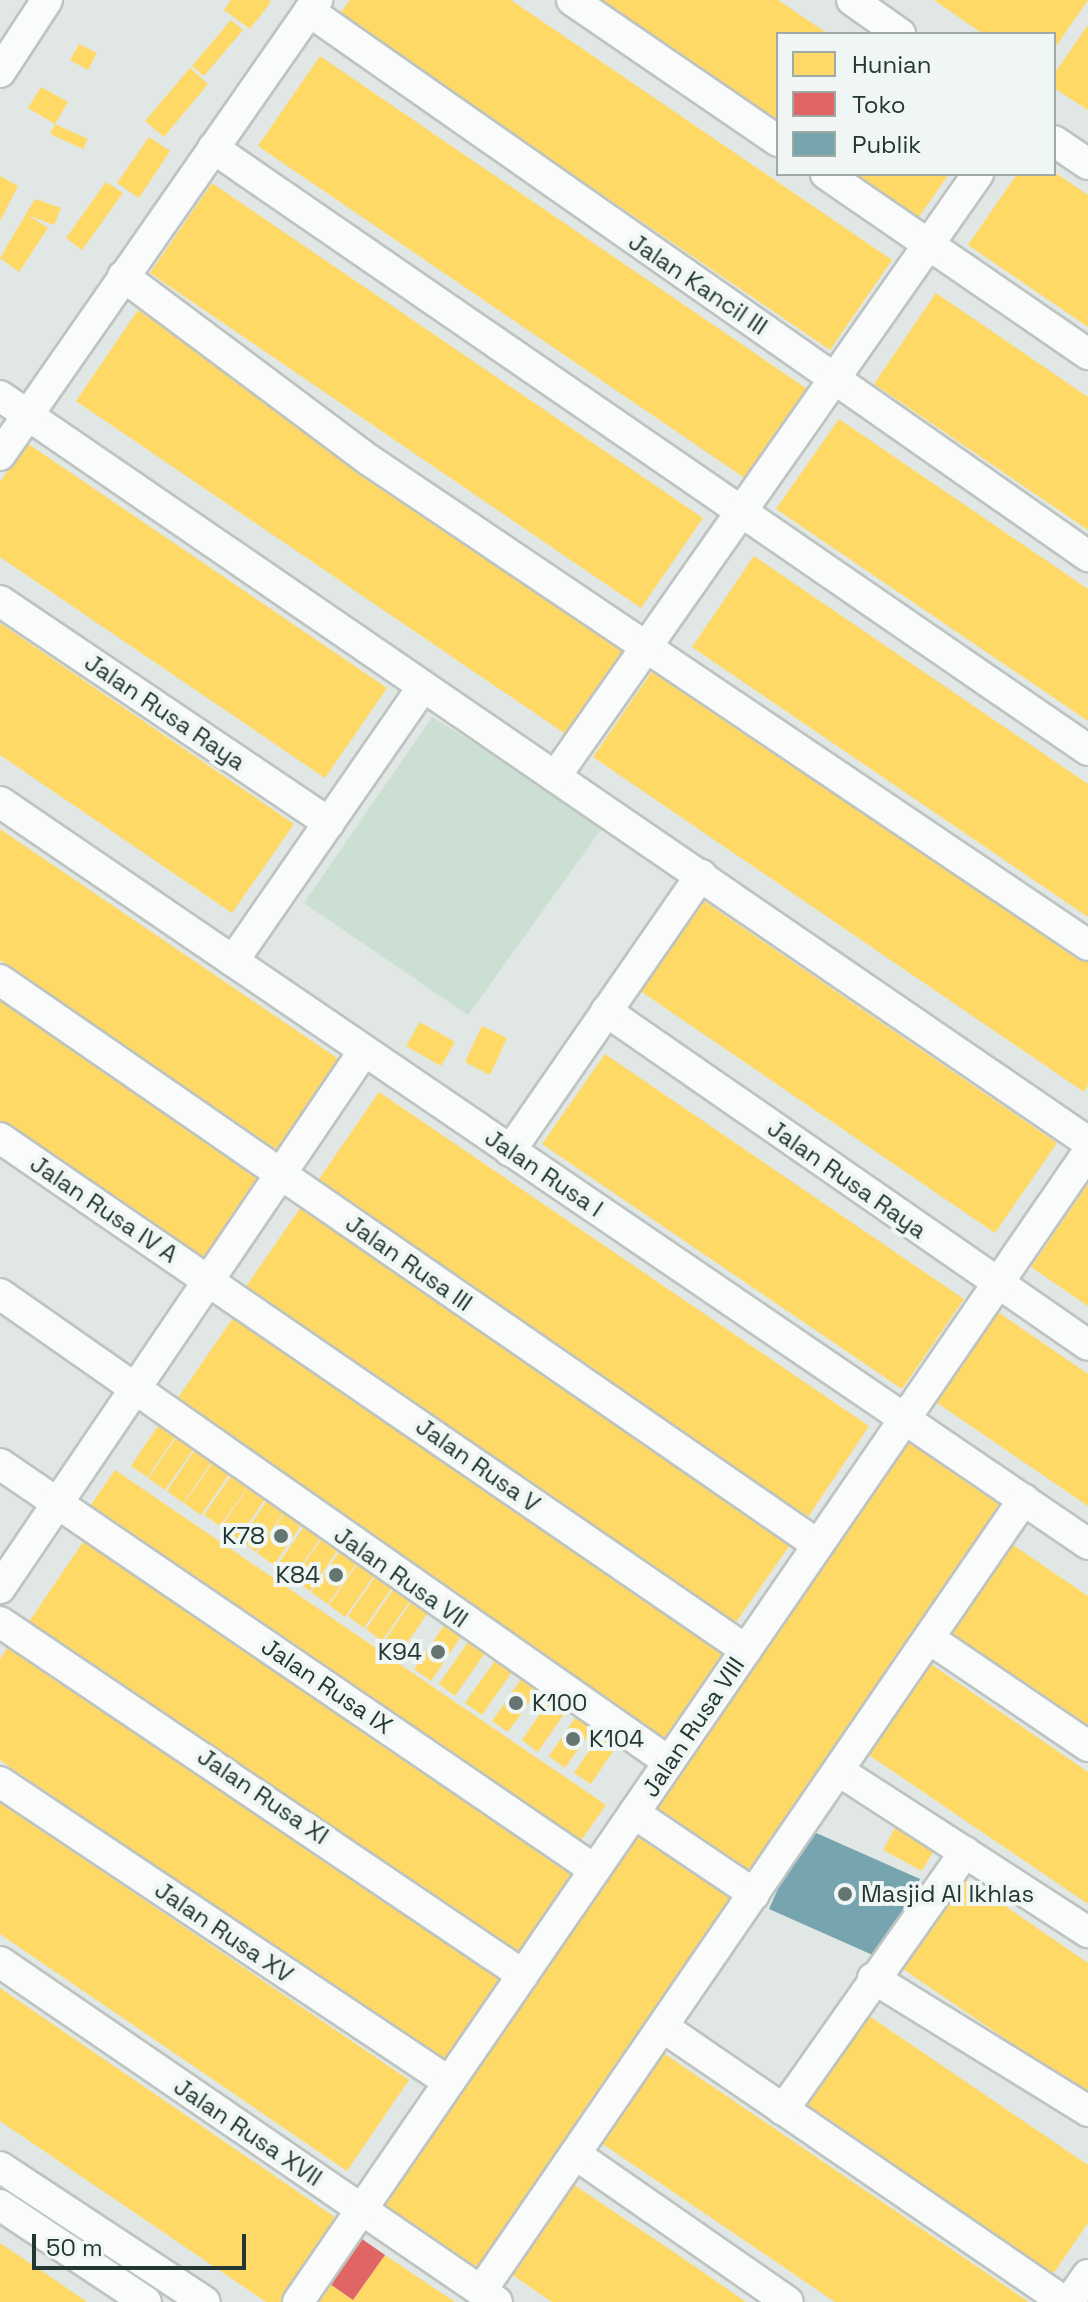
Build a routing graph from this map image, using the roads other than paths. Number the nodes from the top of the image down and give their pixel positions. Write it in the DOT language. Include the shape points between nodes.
graph roads {
  1 [pos="47,0"];
  2 [pos="572,0"];
  3 [pos="852,0"];
  4 [pos="313,6"];
  5 [pos="897,32"];
  6 [pos="0,72"];
  7 [pos="776,140"];
  8 [pos="1056,142"];
  9 [pos="213,148"];
  10 [pos="1088,164"];
  11 [pos="829,176"];
  12 [pos="977,176"];
  13 [pos="928,244"];
  14 [pos="123,276"];
  15 [pos="1088,354"];
  16 [pos="834,377"];
  17 [pos="0,396"];
  18 [pos="27,415"];
  19 [pos="0,455"];
  20 [pos="741,512"];
  21 [pos="1088,556"];
  22 [pos="0,601"];
  23 [pos="645,645"];
  24 [pos="423,687"];
  25 [pos="1088,750"];
  26 [pos="555,777"];
  27 [pos="0,802"];
  28 [pos="329,823"];
  29 [pos="701,875"];
  30 [pos="1088,945"];
  31 [pos="233,961"];
  32 [pos="0,980"];
  33 [pos="606,1011"];
  34 [pos="364,1051"];
  35 [pos="0,1138"];
  36 [pos="1088,1142"];
  37 [pos="510,1151"];
  38 [pos="1088,1152"];
  39 [pos="281,1175"];
  40 [pos="209,1280"];
  41 [pos="998,1283"];
  42 [pos="0,1294"];
  43 [pos="1088,1345"];
  44 [pos="134,1390"];
  45 [pos="906,1416"];
  46 [pos="0,1464"];
  47 [pos="1024,1499"];
  48 [pos="59,1502"];
  49 [pos="1088,1544"];
  50 [pos="818,1545"];
  51 [pos="0,1588"];
  52 [pos="0,1622"];
  53 [pos="930,1639"];
  54 [pos="746,1650"];
  55 [pos="1088,1746"];
  56 [pos="669,1762"];
  57 [pos="839,1771"];
  58 [pos="0,1782"];
  59 [pos="634,1813"];
  60 [pos="965,1852"];
  61 [pos="595,1870"];
  62 [pos="754,1894"];
  63 [pos="1088,1932"];
  64 [pos="0,1962"];
  65 [pos="523,1975"];
  66 [pos="873,1978"];
  67 [pos="663,2027"];
  68 [pos="449,2082"];
  69 [pos="783,2110"];
  70 [pos="1088,2111"];
  71 [pos="575,2154"];
  72 [pos="0,2167"];
  73 [pos="0,2205"];
  74 [pos="362,2209"];
  75 [pos="1088,2275"];
  76 [pos="489,2296"];
  77 [pos="146,2302"];
  78 [pos="205,2302"];
  79 [pos="298,2302"];
  80 [pos="788,2302"];
  81 [pos="1066,2302"];
  1 -- 6 [label="street"];
  2 -- 7 [label="street"];
  3 -- 5 [label="street"];
  4 -- 9 [label="street"];
  4 -- 16 [label="street, Jalan Kancil III"];
  8 -- 10 [label="street"];
  9 -- 14 [label="street"];
  9 -- 20 [label="street"];
  11 -- 13 [label="street"];
  12 -- 13 [label="street"];
  13 -- 15 [label="street"];
  13 -- 16 [label="street"];
  14 -- 18 [label="street"];
  14 -- 23 [label="street" via="369,460"];
  16 -- 20 [label="street"];
  16 -- 21 [label="street, Jalan Kancil III"];
  17 -- 18 [label="street"];
  18 -- 19 [label="street"];
  18 -- 24 [label="street"];
  20 -- 23 [label="street"];
  20 -- 25 [label="street"];
  22 -- 28 [label="street, Jalan Rusa Raya"];
  23 -- 26 [label="street"];
  23 -- 30 [label="street"];
  24 -- 26 [label="street"];
  24 -- 28 [label="street"];
  26 -- 29 [label="street"];
  27 -- 31 [label="street, Jalan Rusa I"];
  28 -- 31 [label="street"];
  29 -- 33 [label="street"];
  29 -- 36 [label="street"];
  31 -- 34 [label="street, Jalan Rusa I"];
  32 -- 39 [label="street, Jalan Rusa III"];
  33 -- 37 [label="street"];
  33 -- 41 [label="street, Jalan Rusa Raya"];
  34 -- 37 [label="street, Jalan Rusa I"];
  34 -- 39 [label="street"];
  35 -- 40 [label="street, Jalan Rusa IV A"];
  37 -- 45 [label="street, Jalan Rusa I"];
  38 -- 41 [label="street, Jalan Rusa VIII"];
  39 -- 40 [label="street"];
  39 -- 50 [label="street, Jalan Rusa III"];
  40 -- 44 [label="street"];
  40 -- 54 [label="street, Jalan Rusa V"];
  41 -- 43 [label="street, Jalan Rusa Raya"];
  41 -- 45 [label="street, Jalan Rusa VIII"];
  42 -- 44 [label="street, Jalan Rusa VII"];
  44 -- 48 [label="street"];
  44 -- 56 [label="street, Jalan Rusa VII"];
  45 -- 47 [label="street, Jalan Rusa I"];
  45 -- 50 [label="street, Jalan Rusa VIII"];
  46 -- 48 [label="street, Jalan Rusa IX"];
  47 -- 49 [label="street, Jalan Rusa I"];
  47 -- 53 [label="street"];
  48 -- 51 [label="street"];
  48 -- 61 [label="street, Jalan Rusa IX"];
  50 -- 54 [label="street, Jalan Rusa VIII"];
  52 -- 65 [label="street, Jalan Rusa XI"];
  53 -- 55 [label="street"];
  53 -- 57 [label="street"];
  54 -- 56 [label="street, Jalan Rusa VIII"];
  56 -- 59 [label="street, Jalan Rusa VIII"];
  57 -- 60 [label="street"];
  57 -- 62 [label="street"];
  58 -- 68 [label="street, Jalan Rusa XV"];
  59 -- 61 [label="street, Jalan Rusa VIII"];
  59 -- 62 [label="street"];
  60 -- 63 [label="street"];
  60 -- 66 [label="street"];
  61 -- 65 [label="street, Jalan Rusa VIII"];
  62 -- 67 [label="street"];
  64 -- 74 [label="street, Jalan Rusa XVII"];
  65 -- 68 [label="street, Jalan Rusa VIII"];
  66 -- 69 [label="street"];
  66 -- 70 [label="street"];
  67 -- 69 [label="street"];
  67 -- 71 [label="street"];
  68 -- 74 [label="street, Jalan Rusa VIII"];
  69 -- 81 [label="street"];
  71 -- 76 [label="street"];
  71 -- 80 [label="street"];
  72 -- 78 [label="street"];
  73 -- 77 [label="street"];
  74 -- 76 [label="street, Jalan Rusa XVII"];
  74 -- 79 [label="street, Jalan Rusa VIII"];
  75 -- 81 [label="street"];
}
